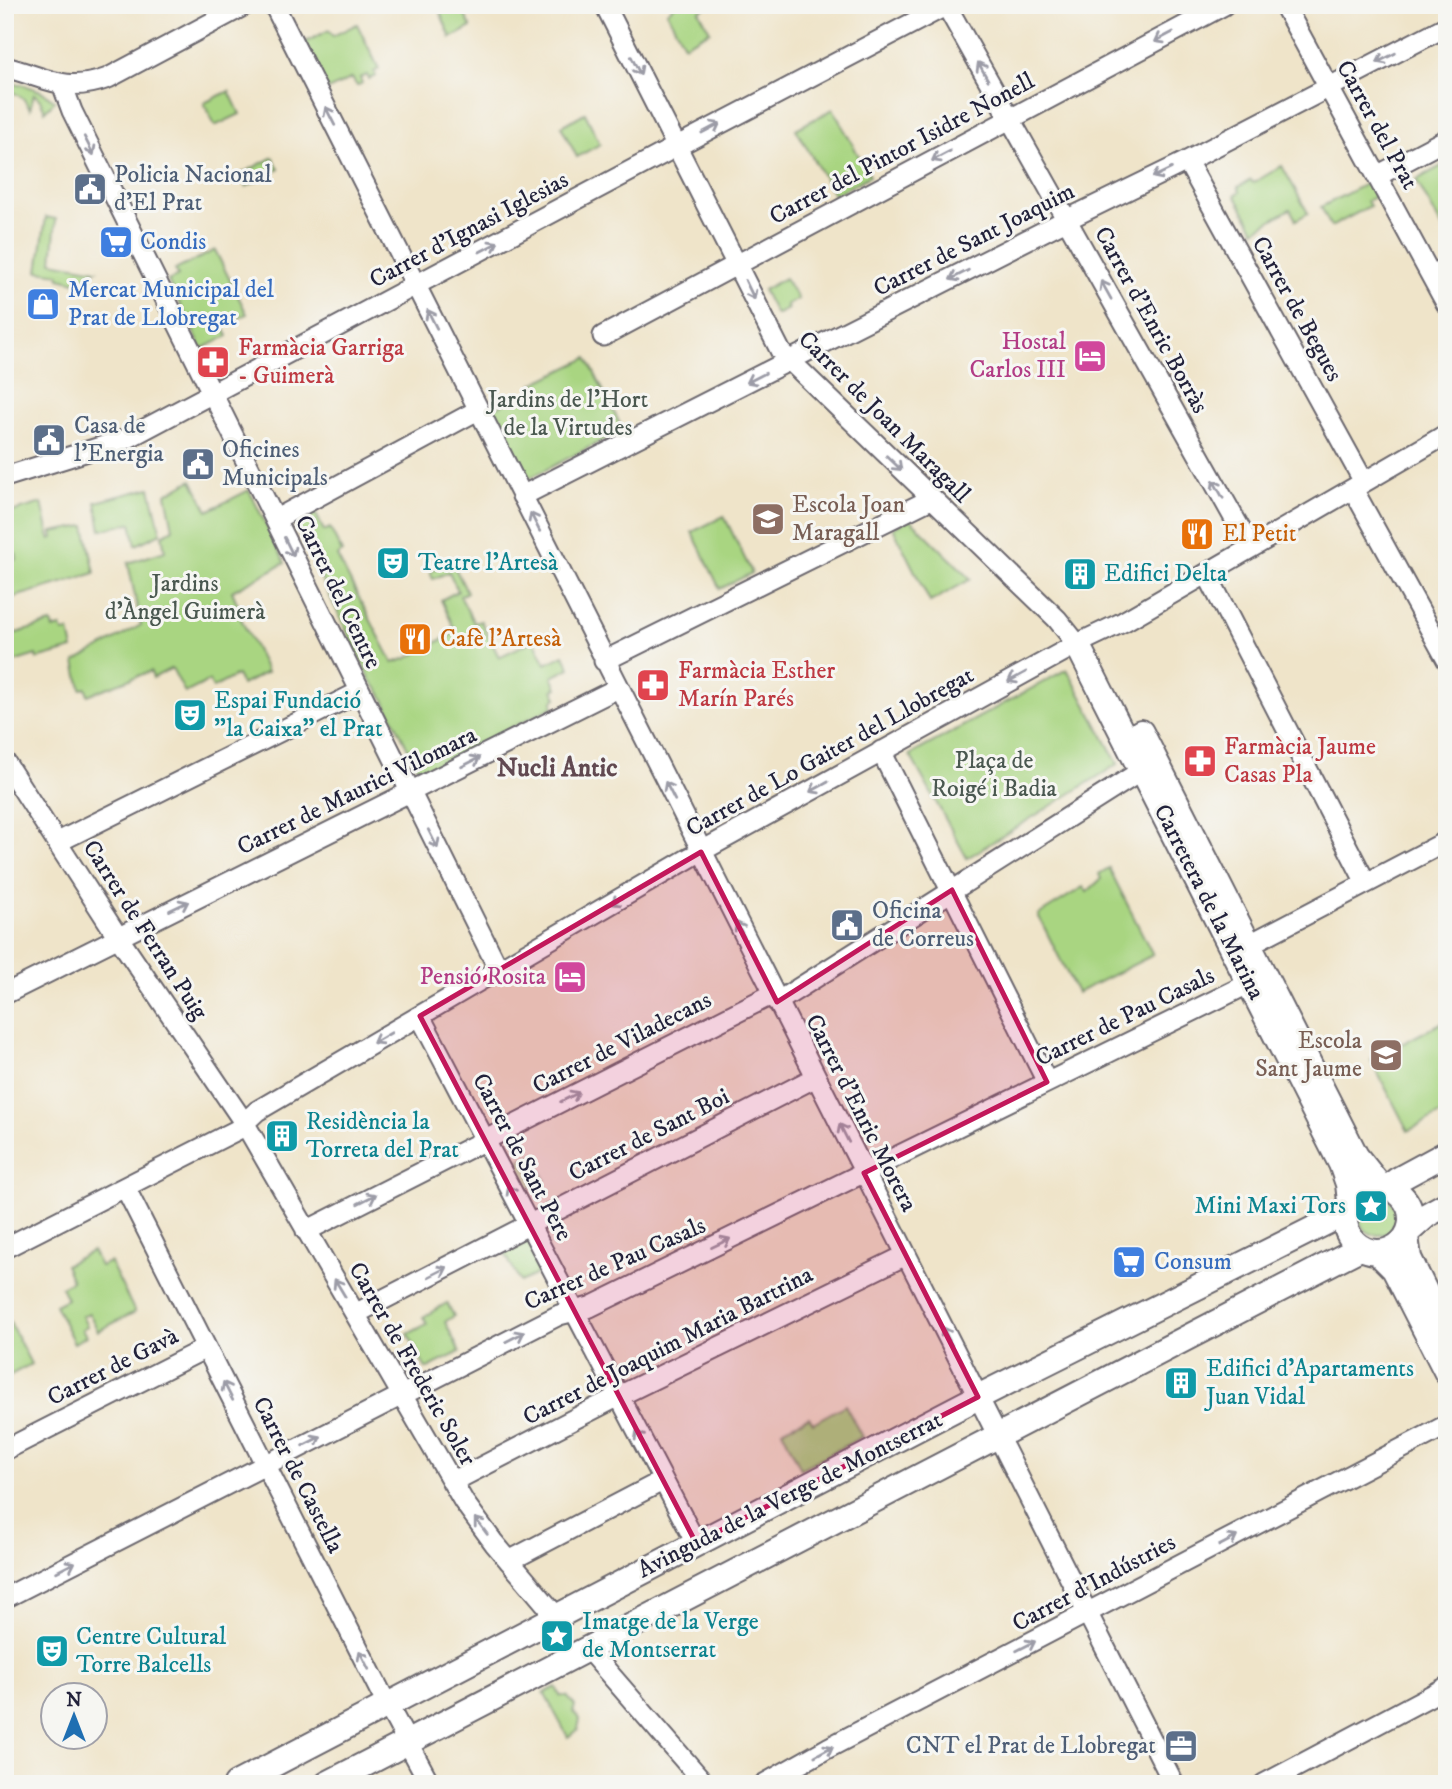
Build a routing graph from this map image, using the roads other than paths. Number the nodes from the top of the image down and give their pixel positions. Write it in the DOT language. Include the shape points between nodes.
graph roads {
  1 [pos="245,5"];
  2 [pos="274,5"];
  3 [pos="605,5"];
  4 [pos="947,5"];
  5 [pos="1224,5"];
  6 [pos="1284,5"];
  7 [pos="1446,27"];
  8 [pos="5,67"];
  9 [pos="5,80"];
  10 [pos="52,82"];
  11 [pos="1329,88"];
  12 [pos="1010,119"];
  13 [pos="1447,139"];
  14 [pos="678,146"];
  15 [pos="1187,161"];
  16 [pos="1377,176"];
  17 [pos="1066,220"];
  18 [pos="738,265"];
  19 [pos="415,287"];
  20 [pos="1447,305"];
  21 [pos="603,337"];
  22 [pos="789,362"];
  23 [pos="212,394"];
  24 [pos="478,410"];
  25 [pos="1447,434"];
  26 [pos="5,477"];
  27 [pos="1358,485"];
  28 [pos="522,496"];
  29 [pos="931,499"];
  30 [pos="275,519"];
  31 [pos="1251,548"];
  32 [pos="1208,574"];
  33 [pos="1085,640"];
  34 [pos="1447,660"];
  35 [pos="604,661"];
  36 [pos="618,688"];
  37 [pos="359,692"];
  38 [pos="881,751"];
  39 [pos="5,762"];
  40 [pos="1152,773"];
  41 [pos="410,793"];
  42 [pos="1447,841"];
  43 [pos="58,842"];
  44 [pos="701,852"];
  45 [pos="1366,883"];
  46 [pos="952,890"];
  47 [pos="118,937"];
  48 [pos="1250,944"];
  49 [pos="499,970"];
  50 [pos="1250,984"];
  51 [pos="5,993"];
  52 [pos="775,998"];
  53 [pos="420,1016"];
  54 [pos="816,1077"];
  55 [pos="1047,1082"];
  56 [pos="245,1124"];
  57 [pos="485,1140"];
  58 [pos="1447,1153"];
  59 [pos="864,1173"];
  60 [pos="1385,1186"];
  61 [pos="125,1187"];
  62 [pos="1447,1204"];
  63 [pos="1348,1205"];
  64 [pos="529,1225"];
  65 [pos="306,1231"];
  66 [pos="1408,1234"];
  67 [pos="5,1248"];
  68 [pos="1368,1250"];
  69 [pos="906,1255"];
  70 [pos="575,1311"];
  71 [pos="355,1314"];
  72 [pos="1447,1336"];
  73 [pos="206,1348"];
  74 [pos="1447,1373"];
  75 [pos="402,1394"];
  76 [pos="619,1396"];
  77 [pos="978,1397"];
  78 [pos="1447,1425"];
  79 [pos="998,1437"];
  80 [pos="5,1450"];
  81 [pos="266,1465"];
  82 [pos="662,1481"];
  83 [pos="452,1482"];
  84 [pos="696,1544"];
  85 [pos="509,1561"];
  86 [pos="5,1598"];
  87 [pos="1089,1614"];
  88 [pos="556,1616"];
  89 [pos="588,1648"];
  90 [pos="1447,1688"];
  91 [pos="387,1705"];
  92 [pos="407,1742"];
  93 [pos="236,1784"];
  94 [pos="327,1784"];
  95 [pos="430,1784"];
  96 [pos="705,1784"];
  97 [pos="764,1784"];
  98 [pos="1174,1784"];
  99 [pos="1264,1784"];
  1 -- 10 [label="street" via="108,78 87,85"];
  19 -- 2 [label="street, Carrer d'Enric Morera, one-way"];
  3 -- 14 [label="street, Carrer de Joan Maragall, one-way"];
  12 -- 4 [label="street, Carrer d'Enric Borràs, one-way"];
  14 -- 4 [label="street, Carrer d'Ignasi Iglesias, one-way"];
  5 -- 12 [label="street, Carrer del Pintor Isidre Nonell, one-way"];
  6 -- 11 [label="street, Carrer del Prat"];
  7 -- 11 [label="street, Carrer de Sant Joaquim, one-way"];
  8 -- 10 [label="street"];
  9 -- 10 [label="street"];
  10 -- 23 [label="street, Carrer del Centre, one-way" via="72,111"];
  11 -- 15 [label="street, Carrer de Sant Joaquim"];
  11 -- 16 [label="street, Carrer del Prat"];
  12 -- 17 [label="street, Carrer d'Enric Borràs"];
  12 -- 18 [label="street, Carrer del Pintor Isidre Nonell, one-way"];
  13 -- 16 [label="street"];
  14 -- 18 [label="street, Carrer de Joan Maragall"];
  19 -- 14 [label="street, Carrer d'Ignasi Iglesias, one-way"];
  15 -- 17 [label="street, Carrer de Sant Joaquim, one-way"];
  15 -- 27 [label="street, Carrer de Begues"];
  16 -- 20 [label="street, Carrer del Prat"];
  17 -- 22 [label="street, Carrer de Sant Joaquim, one-way"];
  31 -- 17 [label="street, Carrer d'Enric Borràs, one-way"];
  18 -- 21 [label="street, Carrer del Pintor Isidre Nonell"];
  18 -- 22 [label="street, Carrer de Joan Maragall, one-way"];
  19 -- 23 [label="street, Carrer d'Ignasi Iglesias"];
  24 -- 19 [label="street, Carrer d'Enric Morera, one-way"];
  22 -- 28 [label="street, Carrer de Sant Joaquim, one-way"];
  22 -- 29 [label="street, Carrer de Joan Maragall, one-way"];
  23 -- 26 [label="street, Carrer d'Ignasi Iglesias" via="127,439"];
  23 -- 30 [label="street, Carrer del Centre"];
  24 -- 28 [label="street, Carrer d'Enric Morera"];
  24 -- 30 [label="street"];
  25 -- 27 [label="street, Carrer de Lo Gaiter del Llobregat"];
  27 -- 31 [label="street, Carrer de Lo Gaiter del Llobregat"];
  27 -- 34 [label="street, Carrer de Begues"];
  35 -- 28 [label="street, Carrer d'Enric Morera, one-way"];
  29 -- 33 [label="street, Carrer de Joan Maragall" via="1072,635"];
  29 -- 35 [label="street"];
  30 -- 37 [label="street, Carrer del Centre, one-way"];
  31 -- 32 [label="street, Carrer de Lo Gaiter del Llobregat"];
  32 -- 33 [label="street, Carrer de Lo Gaiter del Llobregat"];
  32 -- 45 [label="street"];
  33 -- 38 [label="street, Carrer de Lo Gaiter del Llobregat, one-way"];
  33 -- 40 [label="street, Carretera de la Marina"];
  35 -- 36 [label="street, Carrer d'Enric Morera"];
  41 -- 36 [label="street, Carrer de Maurici Vilomara, one-way"];
  44 -- 36 [label="street, Carrer d'Enric Morera, one-way"];
  37 -- 41 [label="street, Carrer del Centre"];
  37 -- 43 [label="street"];
  38 -- 44 [label="street, Carrer de Lo Gaiter del Llobregat, one-way"];
  38 -- 46 [label="street"];
  39 -- 43 [label="street, Carrer de Ferran Puig"];
  40 -- 46 [label="street"];
  40 -- 48 [label="street, Carretera de la Marina"];
  40 -- 50 [label="street, Carretera de la Marina"];
  47 -- 41 [label="street, Carrer de Maurici Vilomara, one-way"];
  41 -- 49 [label="street, Carrer del Centre, one-way"];
  42 -- 45 [label="street"];
  43 -- 47 [label="street, Carrer de Ferran Puig"];
  44 -- 49 [label="street, Carrer de Lo Gaiter del Llobregat, one-way"];
  52 -- 44 [label="street, Carrer d'Enric Morera, one-way"];
  45 -- 48 [label="street"];
  46 -- 52 [label="street, Carrer de Viladecans"];
  46 -- 55 [label="street"];
  47 -- 51 [label="street, Carrer de Maurici Vilomara"];
  47 -- 56 [label="street, Carrer de Ferran Puig"];
  48 -- 60 [label="street, Carretera de la Marina" via="1356,1156"];
  49 -- 53 [label="street, Carrer de Lo Gaiter del Llobregat"];
  50 -- 55 [label="street, Carrer de Pau Casals"];
  50 -- 63 [label="street, Carretera de la Marina" via="1341,1164 1348,1184"];
  52 -- 54 [label="street, Carrer d'Enric Morera"];
  57 -- 52 [label="street, Carrer de Viladecans, one-way"];
  53 -- 56 [label="street, Carrer de Lo Gaiter del Llobregat, one-way" via="257,1111"];
  53 -- 57 [label="street, Carrer de Sant Pere"];
  59 -- 54 [label="street, Carrer d'Enric Morera, one-way"];
  54 -- 64 [label="street, Carrer de Sant Boi"];
  55 -- 59 [label="street, Carrer de Pau Casals"];
  56 -- 61 [label="street, Carrer de Lo Gaiter del Llobregat"];
  56 -- 65 [label="street, Carrer de Frederic Soler"];
  64 -- 57 [label="street, Carrer de Sant Pere, one-way"];
  65 -- 57 [label="street, Carrer de Viladecans, one-way"];
  58 -- 60 [label="street"];
  59 -- 69 [label="street, Carrer d'Enric Morera"];
  70 -- 59 [label="street, Carrer de Pau Casals, one-way"];
  60 -- 63 [label="street" via="1363,1189"];
  60 -- 66 [label="street" via="1409,1205"];
  61 -- 67 [label="street, Carrer de Lo Gaiter del Llobregat"];
  61 -- 73 [label="street, Carrer de Castella"];
  62 -- 66 [label="street"];
  63 -- 68 [label="street" via="1349,1235"];
  63 -- 77 [label="street, Avinguda de la Verge de Montserrat" via="1317,1228"];
  64 -- 70 [label="street, Carrer de Sant Pere"];
  71 -- 64 [label="street, Carrer de Sant Boi, one-way"];
  71 -- 65 [label="street, Carrer de Frederic Soler, one-way"];
  66 -- 68 [label="street" via="1393,1248"];
  66 -- 72 [label="street" via="1409,1258"];
  68 -- 74 [label="street" via="1394,1269"];
  68 -- 79 [label="street, Avinguda de la Verge de Montserrat"];
  69 -- 76 [label="street, Carrer de Joaquim Maria Bartrina"];
  77 -- 69 [label="street, Carrer d'Enric Morera, one-way"];
  75 -- 70 [label="street, Carrer de Pau Casals, one-way"];
  70 -- 76 [label="street, Carrer de Sant Pere"];
  71 -- 75 [label="street, Carrer de Frederic Soler"];
  73 -- 80 [label="street, Carrer de Gavà"];
  81 -- 73 [label="street, Carrer de Castella, one-way"];
  81 -- 75 [label="street, Carrer de Pau Casals, one-way"];
  75 -- 83 [label="street, Carrer de Frederic Soler"];
  82 -- 76 [label="street, Carrer de Sant Pere, one-way"];
  76 -- 83 [label="street, Carrer de Joaquim Maria Bartrina"];
  77 -- 79 [label="street, Carrer d'Enric Morera"];
  77 -- 84 [label="street, Avinguda de la Verge de Montserrat"];
  87 -- 78 [label="street, Carrer d'Indústries, one-way"];
  79 -- 87 [label="street"];
  79 -- 89 [label="street, Avinguda de la Verge de Montserrat"];
  86 -- 81 [label="street, Carrer de Pau Casals, one-way"];
  91 -- 81 [label="street, Carrer de Castella, one-way"];
  82 -- 84 [label="street, Carrer de Sant Pere"];
  82 -- 85 [label="street"];
  85 -- 83 [label="street, Carrer de Frederic Soler, one-way"];
  84 -- 88 [label="street, Avinguda de la Verge de Montserrat"];
  85 -- 88 [label="street, Carrer de Frederic Soler"];
  97 -- 87 [label="street, Carrer d'Indústries, one-way"];
  87 -- 98 [label="street"];
  88 -- 91 [label="street, Avinguda de la Verge de Montserrat"];
  89 -- 92 [label="street, Avinguda de la Verge de Montserrat"];
  89 -- 96 [label="street"];
  90 -- 99 [label="street"];
  91 -- 92 [label="street, Carrer de Castella"];
  91 -- 93 [label="street, Avinguda de la Verge de Montserrat"];
  92 -- 94 [label="street, Avinguda de la Verge de Montserrat"];
  92 -- 95 [label="street, Carrer de Castella"];
}
